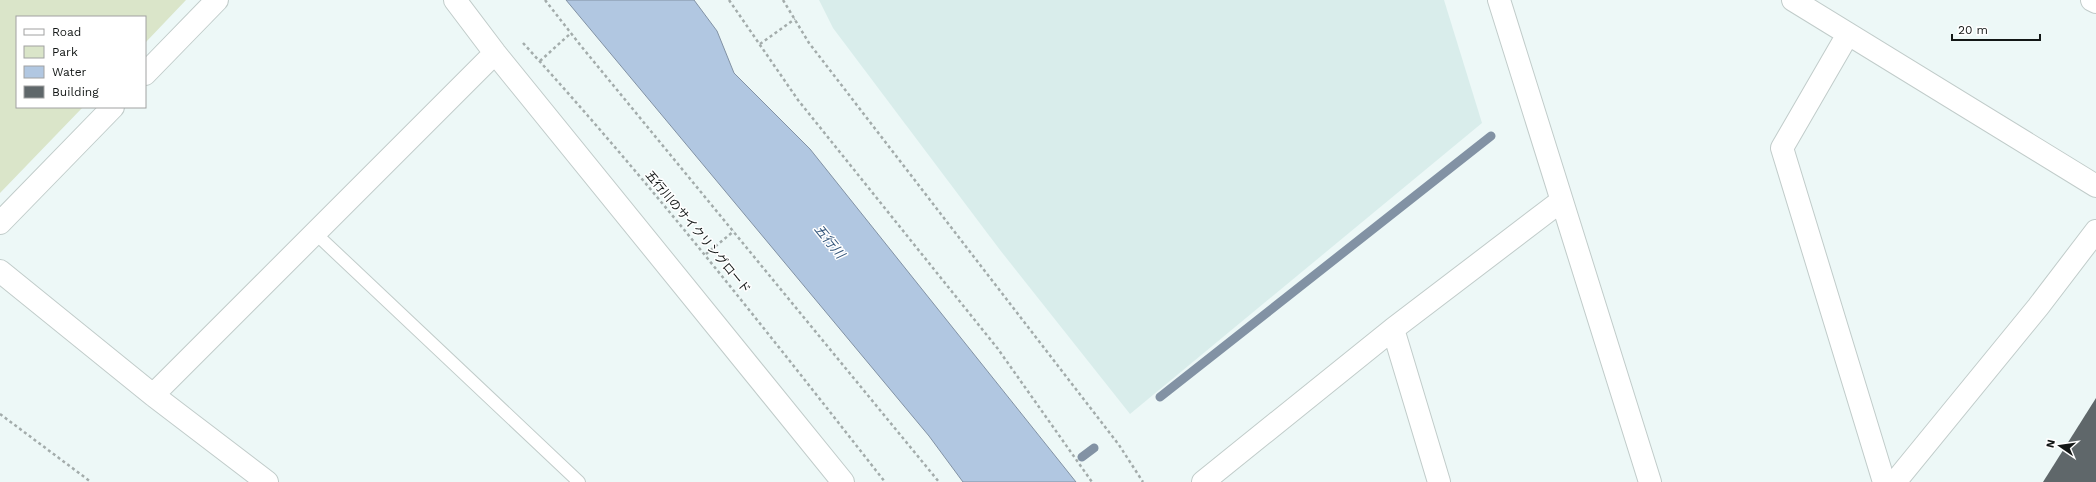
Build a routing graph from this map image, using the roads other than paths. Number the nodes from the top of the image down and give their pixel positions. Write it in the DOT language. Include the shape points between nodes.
graph roads {
  1 [pos="217,0"];
  2 [pos="455,0"];
  3 [pos="1499,0"];
  4 [pos="1793,0"];
  5 [pos="2092,0"];
  6 [pos="2096,2"];
  7 [pos="1848,34"];
  8 [pos="495,53"];
  9 [pos="146,73"];
  10 [pos="112,108"];
  11 [pos="2096,186"];
  12 [pos="1561,201"];
  13 [pos="0,224"];
  14 [pos="2096,231"];
  15 [pos="315,233"];
  16 [pos="0,272"];
  17 [pos="1393,329"];
  18 [pos="153,395"];
  19 [pos="267,482"];
  20 [pos="579,482"];
  21 [pos="843,482"];
  22 [pos="1203,482"];
  23 [pos="1439,482"];
  24 [pos="1650,482"];
  25 [pos="1884,482"];
  26 [pos="1895,482"];
  1 -- 9 [label="street"];
  2 -- 8 [label="street"];
  3 -- 12 [label="street"];
  4 -- 7 [label="street"];
  5 -- 6 [label="street"];
  7 -- 11 [label="street"];
  7 -- 25 [label="street" via="1782,148"];
  8 -- 15 [label="street"];
  8 -- 21 [label="street"];
  10 -- 13 [label="street"];
  12 -- 17 [label="street"];
  12 -- 24 [label="street"];
  14 -- 26 [label="street" via="2038,307"];
  15 -- 18 [label="street"];
  15 -- 20 [label="lane"];
  16 -- 18 [label="street"];
  17 -- 22 [label="street"];
  17 -- 23 [label="street"];
  18 -- 19 [label="street"];
}
